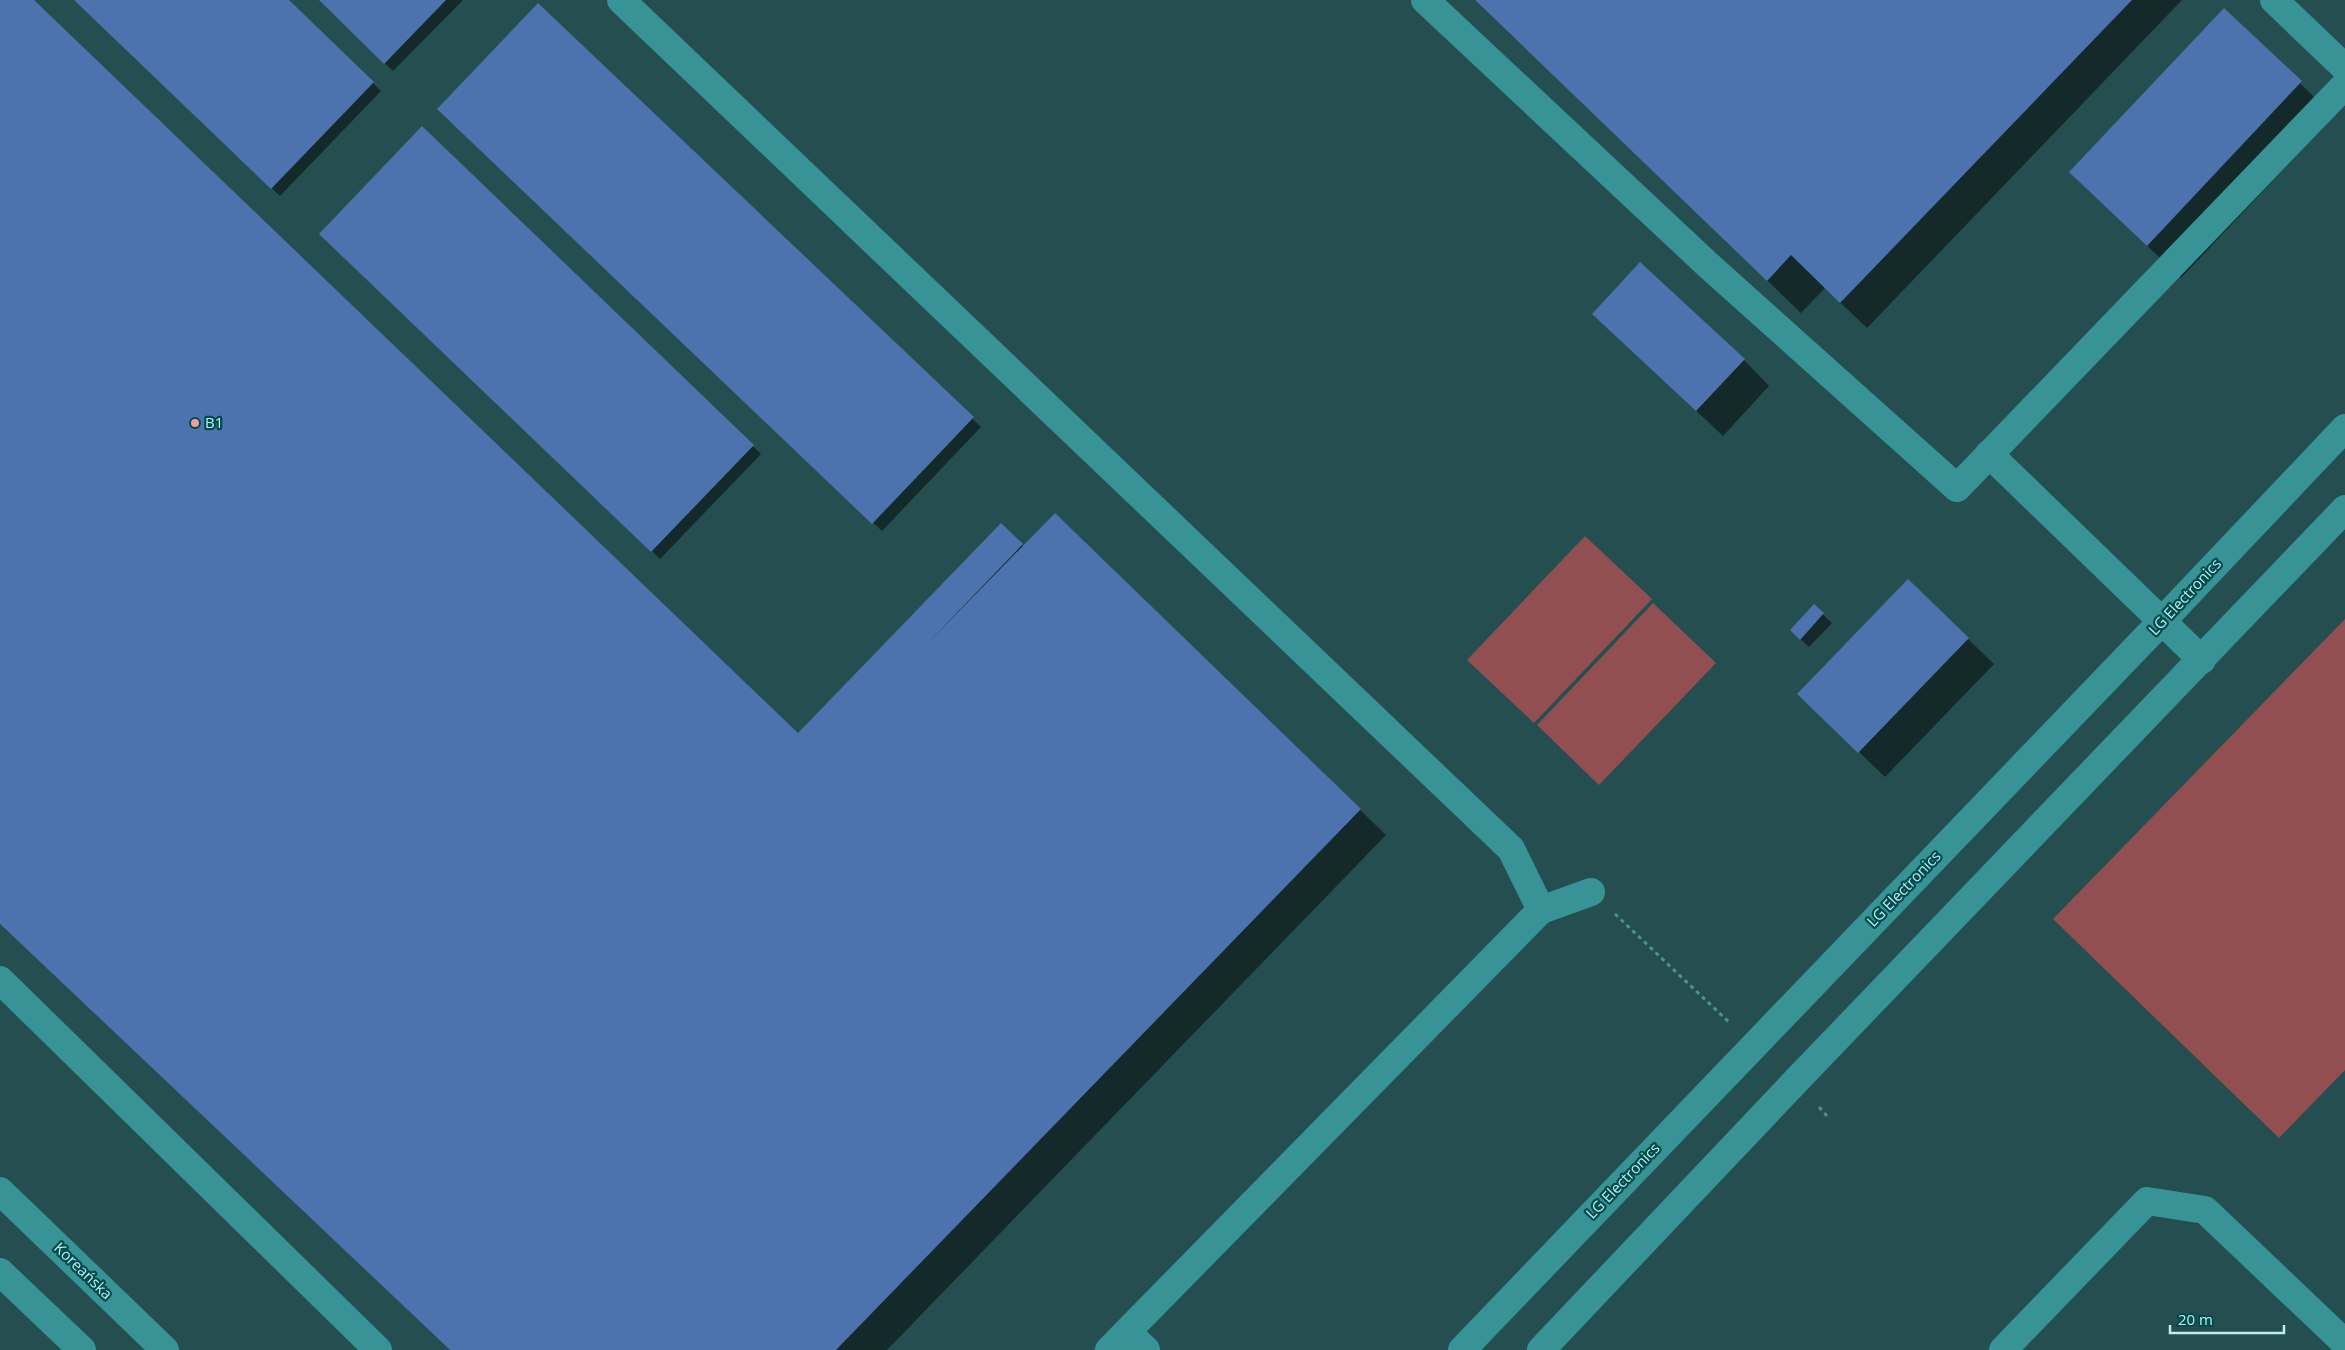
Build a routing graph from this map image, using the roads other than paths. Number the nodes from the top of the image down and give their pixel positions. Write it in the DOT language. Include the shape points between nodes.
graph roads {
  1 [pos="621,0"];
  2 [pos="1425,0"];
  3 [pos="2274,0"];
  4 [pos="2345,68"];
  5 [pos="2345,85"];
  6 [pos="2345,428"];
  7 [pos="1989,454"];
  8 [pos="2345,509"];
  9 [pos="2162,621"];
  10 [pos="2202,660"];
  11 [pos="1591,892"];
  12 [pos="1541,910"];
  13 [pos="0,980"];
  14 [pos="0,1192"];
  15 [pos="0,1272"];
  16 [pos="2345,1343"];
  17 [pos="1127,1344"];
  18 [pos="82,1350"];
  19 [pos="166,1350"];
  20 [pos="378,1350"];
  21 [pos="1462,1350"];
  22 [pos="1541,1350"];
  23 [pos="2003,1350"];
  1 -- 12 [label="street" via="1510,849"];
  2 -- 7 [label="street" via="1708,265 1957,488"];
  3 -- 4 [label="street"];
  5 -- 7 [label="street"];
  6 -- 9 [label="street, LG Electronics"];
  7 -- 9 [label="street"];
  8 -- 10 [label="street"];
  9 -- 10 [label="street"];
  9 -- 21 [label="street, LG Electronics"];
  10 -- 22 [label="street" via="1794,1082"];
  11 -- 12 [label="street"];
  12 -- 17 [label="street"];
  13 -- 20 [label="street"];
  14 -- 19 [label="street, Koreańska"];
  15 -- 18 [label="street"];
  16 -- 23 [label="street" via="2205,1210 2147,1201"];
}
